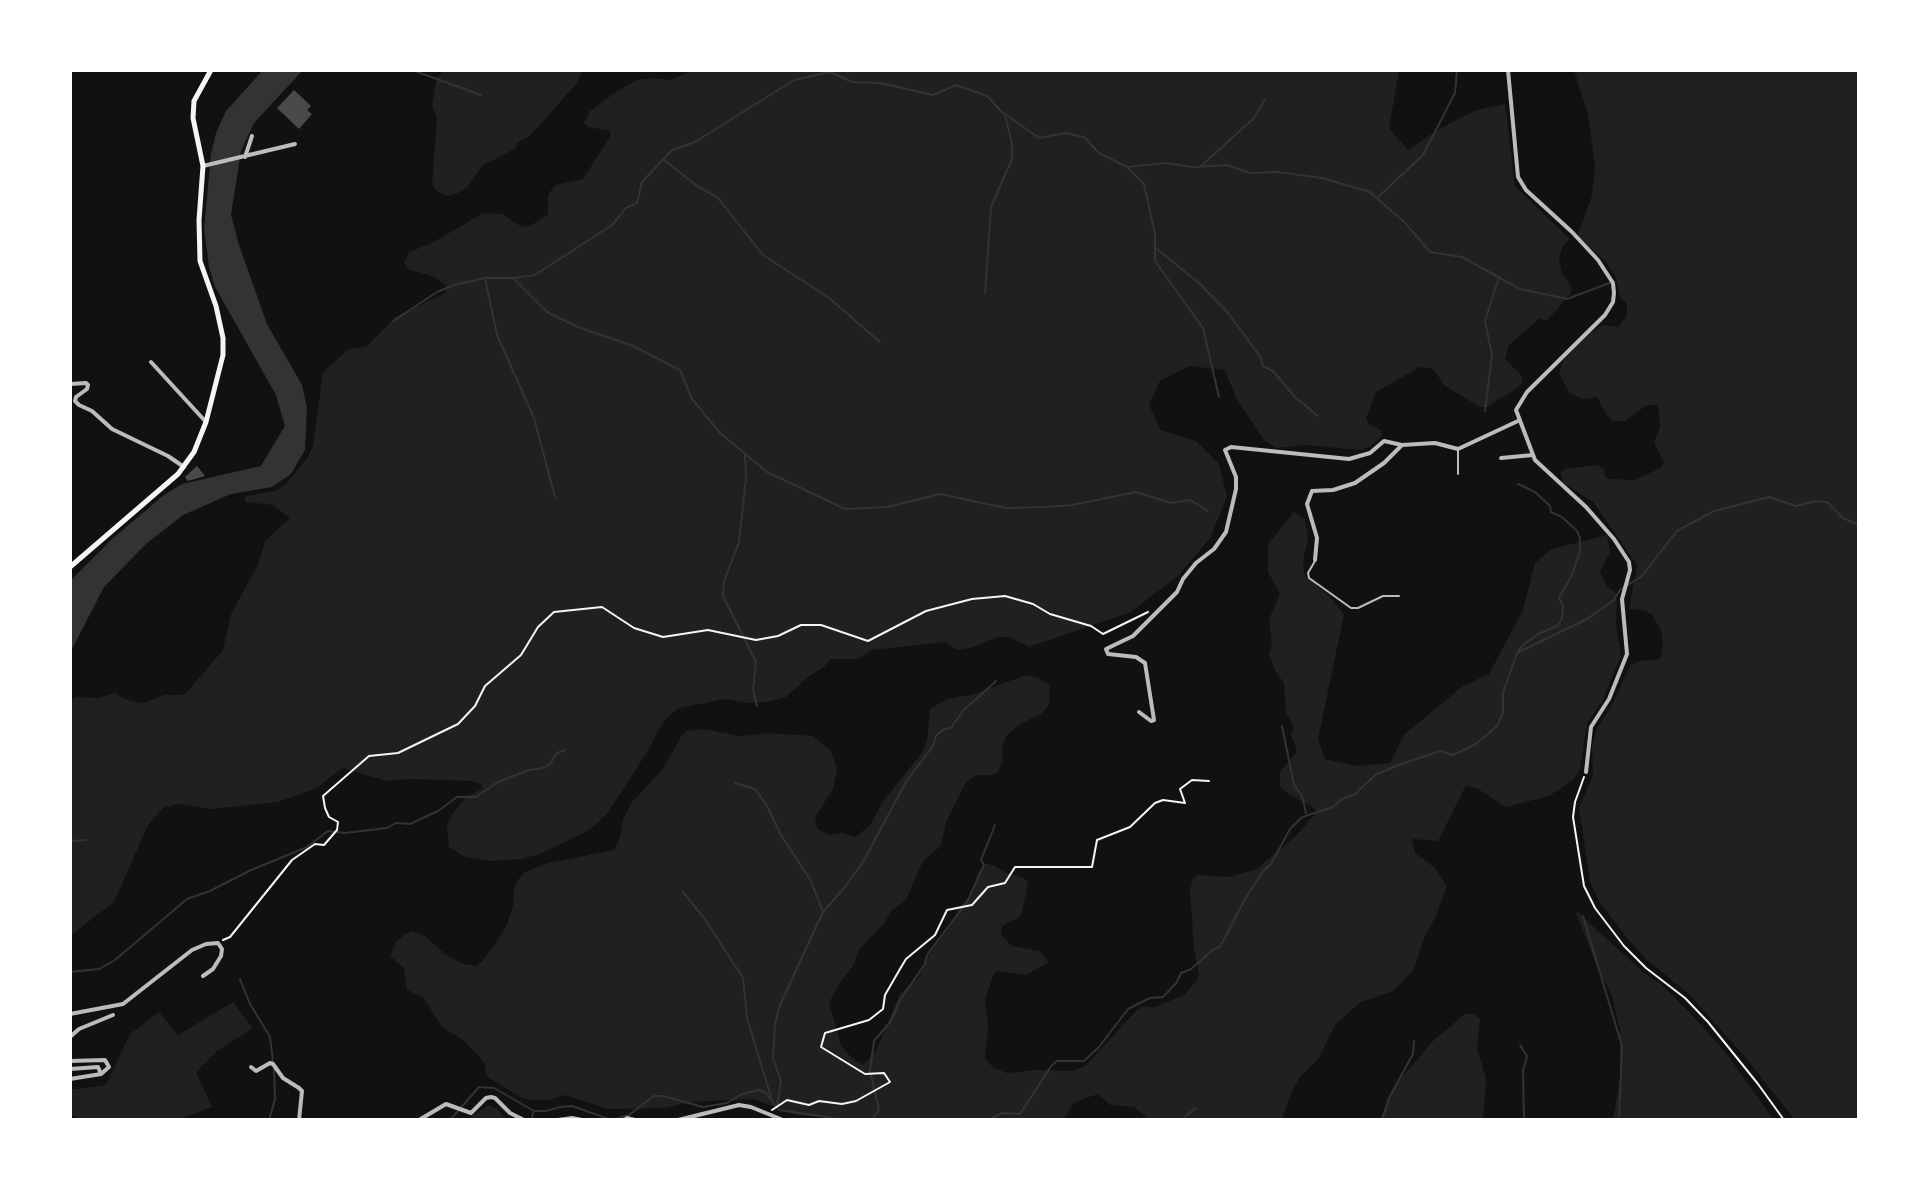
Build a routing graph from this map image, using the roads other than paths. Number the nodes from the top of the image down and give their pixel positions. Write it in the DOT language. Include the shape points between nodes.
graph roads {
  1 [pos="211,70"];
  2 [pos="1508,70"];
  3 [pos="252,136"];
  4 [pos="295,144"];
  5 [pos="245,157"];
  6 [pos="204,166"];
  7 [pos="151,362"];
  8 [pos="70,384"];
  9 [pos="1518,421"];
  10 [pos="206,422"];
  11 [pos="1402,445"];
  12 [pos="1458,449"];
  13 [pos="1533,455"];
  14 [pos="1501,458"];
  15 [pos="184,467"];
  16 [pos="1458,474"];
  17 [pos="1315,560"];
  18 [pos="70,567"];
  19 [pos="1399,596"];
  20 [pos="1139,712"];
  21 [pos="1586,772"];
  22 [pos="203,976"];
  23 [pos="70,1014"];
  24 [pos="113,1015"];
  25 [pos="70,1037"];
  26 [pos="70,1061"];
  27 [pos="251,1067"];
  28 [pos="70,1069"];
  29 [pos="101,1074"];
  30 [pos="70,1079"];
  31 [pos="299,1120"];
  32 [pos="419,1120"];
  33 [pos="524,1120"];
  34 [pos="558,1120"];
  35 [pos="582,1120"];
  36 [pos="625,1120"];
  37 [pos="635,1120"];
  38 [pos="678,1120"];
  39 [pos="783,1120"];
  1 -- 6 [label="main road" via="193,111"];
  2 -- 9 [label="street" via="1518,177 1598,260 1614,293 1605,315 1521,399"];
  3 -- 5 [label="street"];
  4 -- 5 [label="street"];
  5 -- 6 [label="street"];
  6 -- 10 [label="main road" via="200,261 223,338"];
  7 -- 10 [label="street"];
  8 -- 15 [label="street" via="88,385 76,397 79,405"];
  9 -- 12 [label="street"];
  9 -- 13 [label="street"];
  10 -- 15 [label="main road"];
  11 -- 12 [label="street" via="1435,443"];
  11 -- 17 [label="street" via="1355,483 1310,493"];
  11 -- 20 [label="street" via="1384,441 1370,453 1349,459 1227,448 1236,489 1226,532 1133,636 1106,651 1145,663 1154,720"];
  12 -- 16 [label="lane"];
  13 -- 14 [label="street"];
  13 -- 21 [label="street" via="1586,507 1629,562 1622,599 1627,654 1591,727"];
  15 -- 18 [label="main road"];
  17 -- 19 [label="lane" via="1309,578 1351,608"];
  22 -- 23 [label="street" via="221,956 218,943 192,950 123,1004"];
  24 -- 25 [label="street"];
  26 -- 29 [label="street" via="105,1060 109,1067"];
  27 -- 31 [label="street" via="256,1071 273,1064 302,1091"];
  28 -- 29 [label="street" via="98,1067"];
  29 -- 30 [label="street"];
  32 -- 33 [label="street" via="446,1104 471,1113 486,1098 495,1098"];
  34 -- 35 [label="street"];
  36 -- 37 [label="street"];
  38 -- 39 [label="street" via="739,1105"];
}
